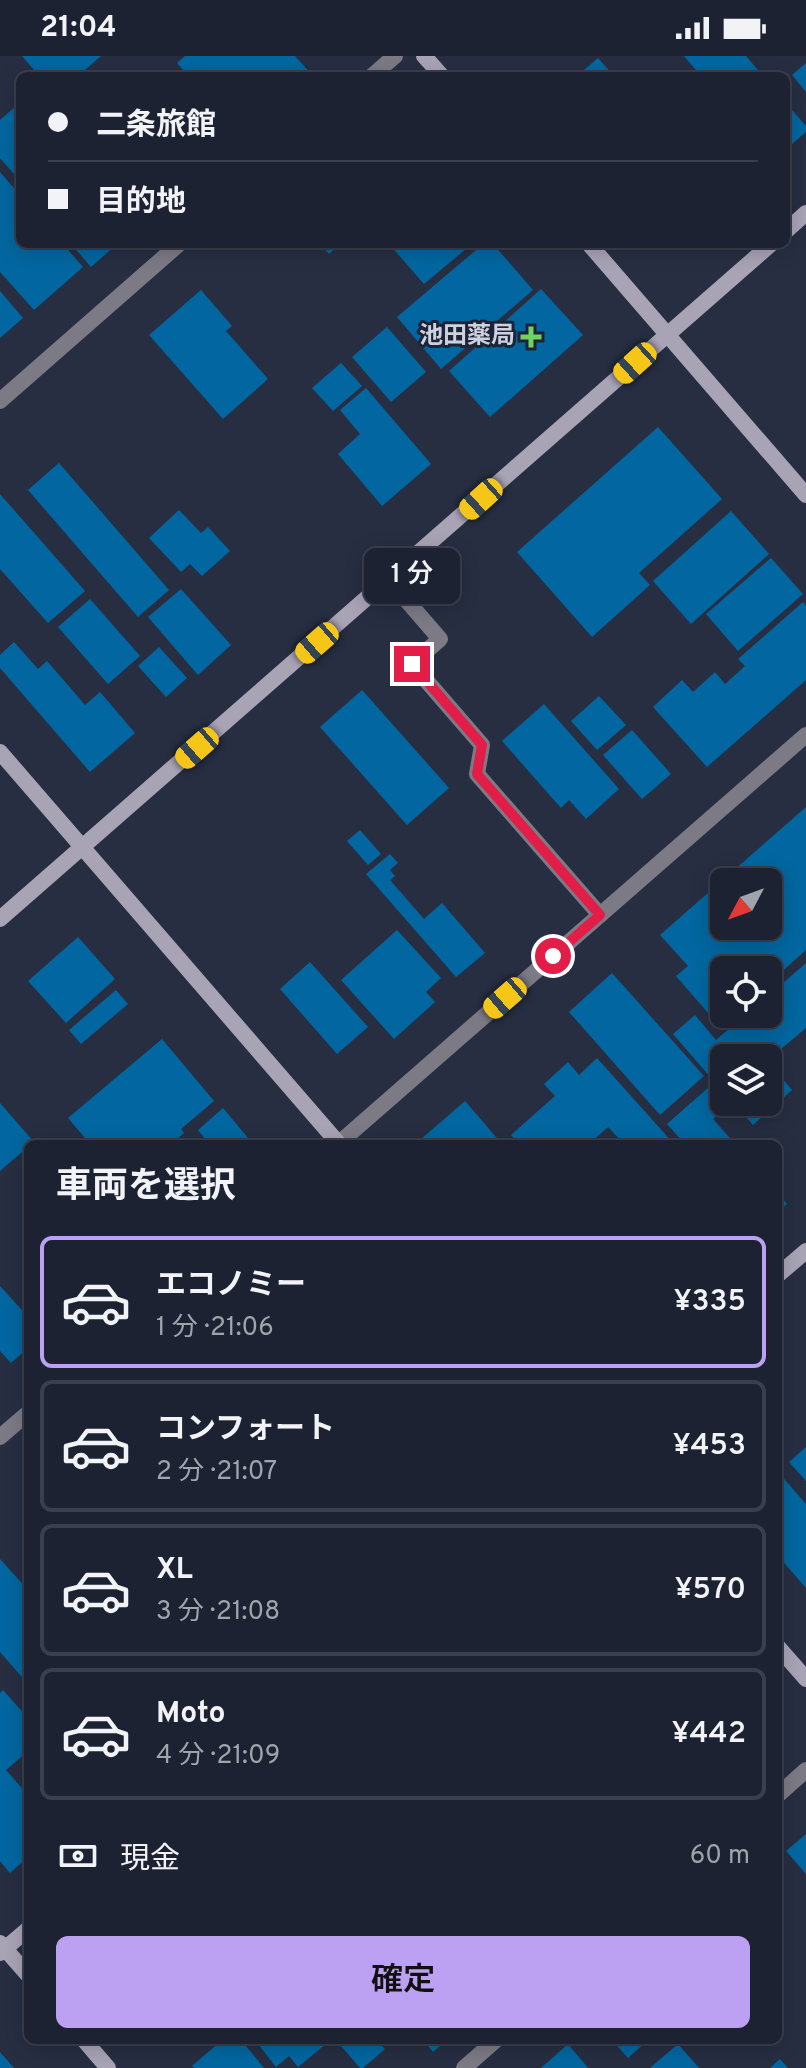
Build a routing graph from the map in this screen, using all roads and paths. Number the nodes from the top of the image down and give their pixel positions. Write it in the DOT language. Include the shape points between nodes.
graph roads {
  1 [pos="395,56"];
  2 [pos="424,56"];
  3 [pos="377,72"];
  4 [pos="438,72"];
  5 [pos="806,213"];
  6 [pos="790,227"];
  7 [pos="174,248"];
  8 [pos="592,248"];
  9 [pos="766,248"];
  10 [pos="667,334"];
  11 [pos="0,401"];
  12 [pos="806,495"];
  13 [pos="389,580"];
  14 [pos="806,735"];
  15 [pos="0,752"];
  16 [pos="82,848"];
  17 [pos="600,915"];
  18 [pos="0,919"];
  19 [pos="335,1140"];
  20 [pos="343,1140"];
  21 [pos="806,1251"];
  22 [pos="782,1272"];
  23 [pos="24,1416"];
  24 [pos="0,1437"];
  25 [pos="782,1652"];
  26 [pos="806,1679"];
  27 [pos="806,1770"];
  28 [pos="782,1791"];
  29 [pos="24,1932"];
  30 [pos="2,1948"];
  31 [pos="24,1971"];
  32 [pos="87,2044"];
  33 [pos="491,2044"];
  34 [pos="108,2068"];
  35 [pos="464,2068"];
  1 -- 3 [label="street"];
  2 -- 4 [label="street"];
  5 -- 6 [label="street"];
  7 -- 11 [label="street"];
  8 -- 10 [label="street"];
  9 -- 10 [label="street"];
  10 -- 12 [label="street"];
  10 -- 13 [label="street"];
  13 -- 16 [label="street"];
  13 -- 17 [label="street" via="440,639 412,664 482,745 477,774"];
  14 -- 17 [label="street"];
  15 -- 16 [label="street"];
  16 -- 18 [label="street"];
  16 -- 19 [label="street"];
  17 -- 20 [label="street"];
  21 -- 22 [label="street"];
  23 -- 24 [label="street"];
  25 -- 26 [label="street"];
  27 -- 28 [label="street"];
  29 -- 30 [label="street"];
  30 -- 31 [label="street"];
  32 -- 34 [label="street"];
  33 -- 35 [label="street"];
}
